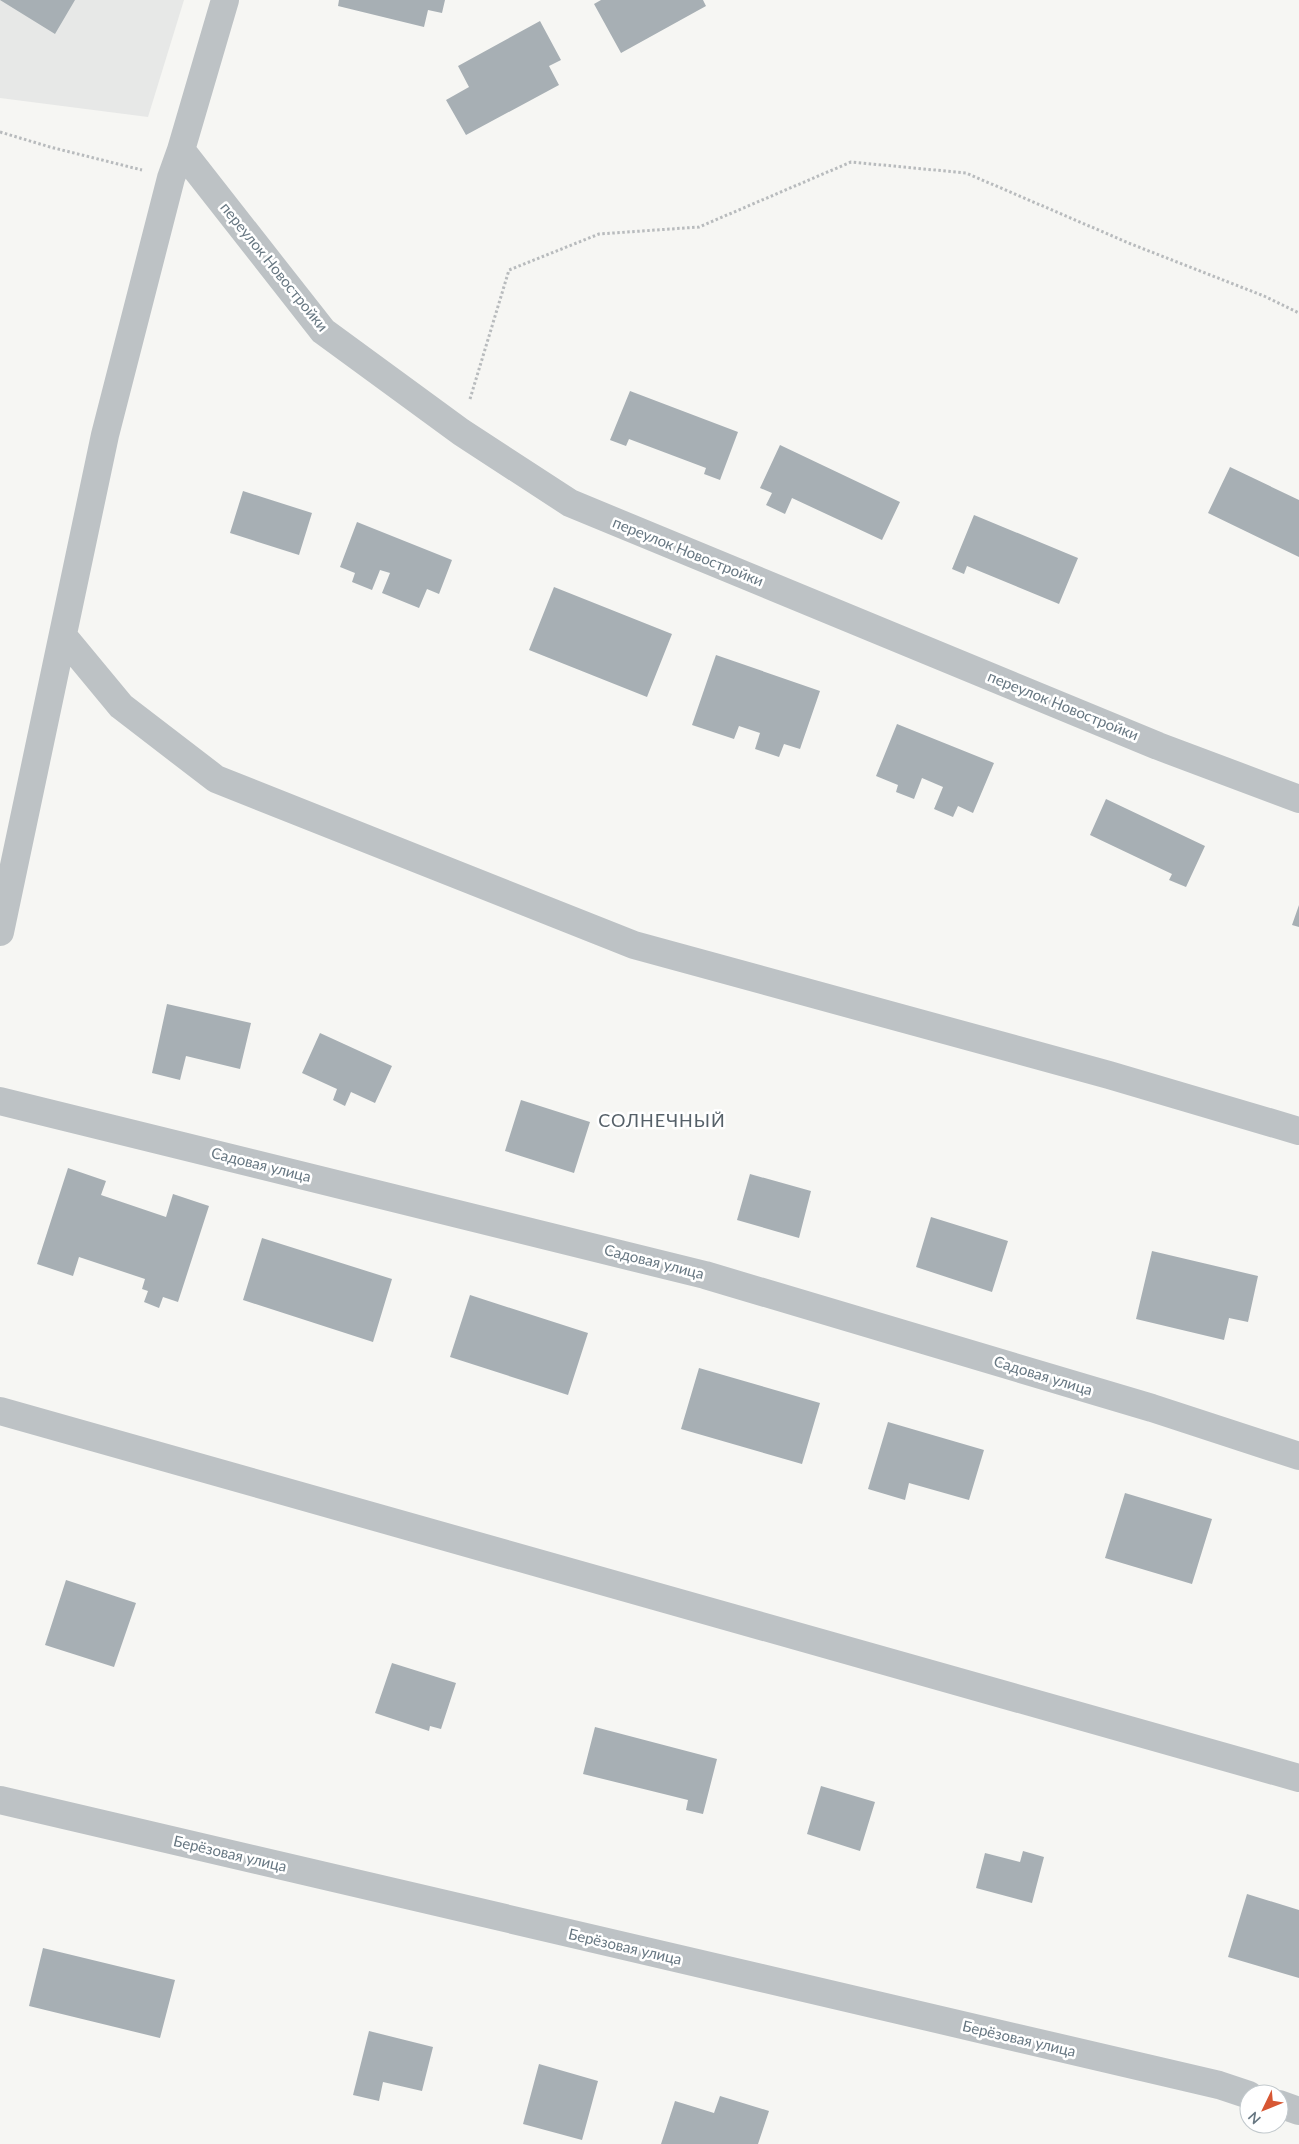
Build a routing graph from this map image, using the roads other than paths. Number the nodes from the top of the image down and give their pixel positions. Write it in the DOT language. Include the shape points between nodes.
graph roads {
  1 [pos="225,0"];
  2 [pos="181,150"];
  3 [pos="63,636"];
  4 [pos="1299,799"];
  5 [pos="4,889"];
  6 [pos="0,932"];
  7 [pos="0,1101"];
  8 [pos="1299,1131"];
  9 [pos="0,1411"];
  10 [pos="1299,1456"];
  11 [pos="1299,1778"];
  12 [pos="0,1800"];
  13 [pos="1239,2092"];
  1 -- 2 [label="street"];
  2 -- 3 [label="street" via="105,435"];
  2 -- 4 [label="street, переулок Новостройки" via="323,331 460,432 570,503 1158,746"];
  3 -- 5 [label="street"];
  3 -- 8 [label="street" via="121,706 216,779 634,945 1109,1075"];
  5 -- 6 [label="street"];
  7 -- 10 [label="street, Садовая улица" via="704,1275 1152,1408"];
  9 -- 11 [label="street"];
  12 -- 13 [label="street, Берёзовая улица"];
}
